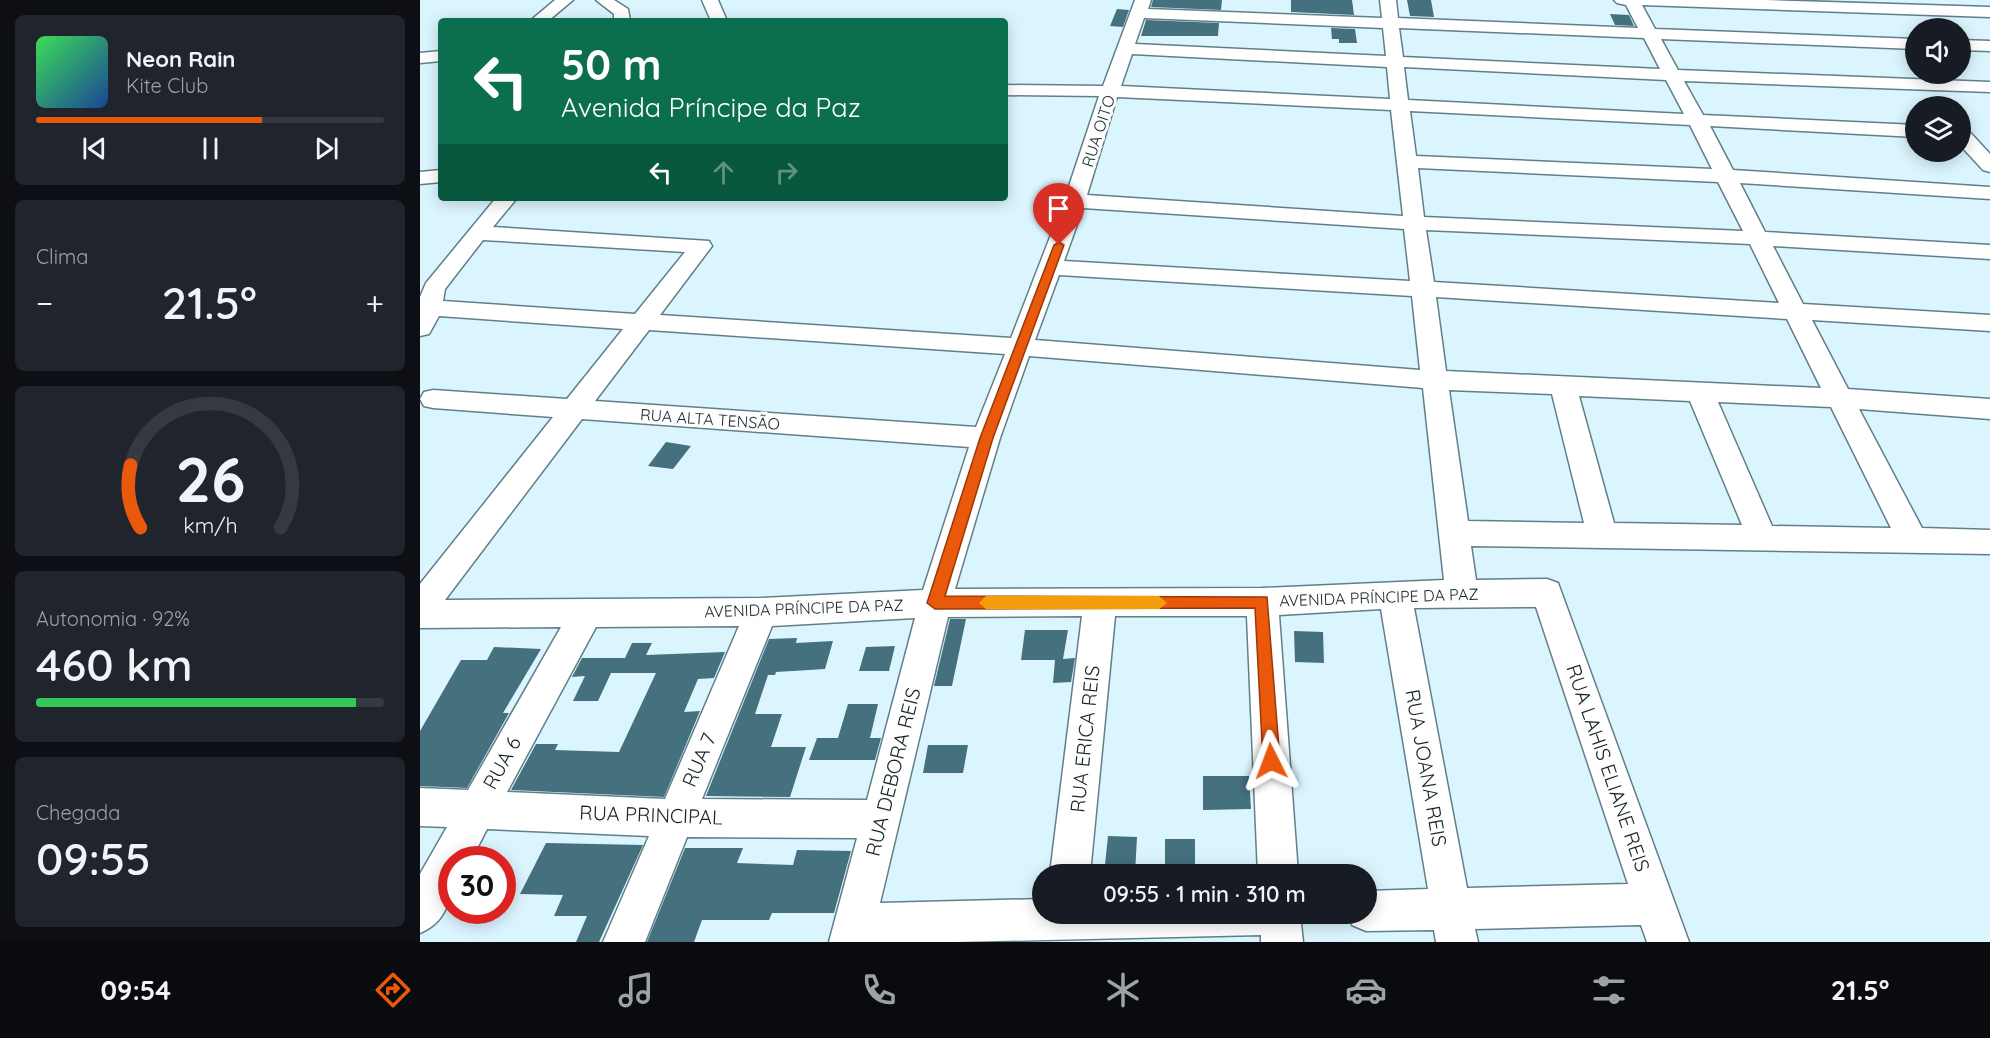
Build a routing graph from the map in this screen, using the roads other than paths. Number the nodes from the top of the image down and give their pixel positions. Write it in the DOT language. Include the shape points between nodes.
graph roads {
  1 [pos="564,0"];
  2 [pos="604,0"];
  3 [pos="710,0"];
  4 [pos="1388,0"];
  5 [pos="1622,0"];
  6 [pos="1631,0"];
  7 [pos="1844,4"];
  8 [pos="1141,7"];
  9 [pos="1990,12"];
  10 [pos="542,18"];
  11 [pos="622,18"];
  12 [pos="718,18"];
  13 [pos="1390,25"];
  14 [pos="1649,34"];
  15 [pos="1878,42"];
  16 [pos="1905,43"];
  17 [pos="1971,45"];
  18 [pos="1990,46"];
  19 [pos="1128,49"];
  20 [pos="438,56"];
  21 [pos="420,58"];
  22 [pos="1395,60"];
  23 [pos="1905,72"];
  24 [pos="1672,75"];
  25 [pos="1905,84"];
  26 [pos="1916,84"];
  27 [pos="1990,87"];
  28 [pos="1008,90"];
  29 [pos="1110,92"];
  30 [pos="1927,96"];
  31 [pos="1400,108"];
  32 [pos="1698,122"];
  33 [pos="1905,131"];
  34 [pos="1971,134"];
  35 [pos="1990,135"];
  36 [pos="1971,144"];
  37 [pos="1406,162"];
  38 [pos="1990,166"];
  39 [pos="1726,176"];
  40 [pos="1990,193"];
  41 [pos="504,201"];
  42 [pos="1075,201"];
  43 [pos="1414,223"];
  44 [pos="477,232"];
  45 [pos="1758,238"];
  46 [pos="1990,252"];
  47 [pos="1051,267"];
  48 [pos="1423,290"];
  49 [pos="1795,311"];
  50 [pos="424,318"];
  51 [pos="644,321"];
  52 [pos="1990,323"];
  53 [pos="1021,347"];
  54 [pos="1434,380"];
  55 [pos="1563,386"];
  56 [pos="1700,392"];
  57 [pos="1839,398"];
  58 [pos="433,399"];
  59 [pos="1990,409"];
  60 [pos="577,410"];
  61 [pos="987,438"];
  62 [pos="1454,532"];
  63 [pos="1602,535"];
  64 [pos="1762,537"];
  65 [pos="1912,539"];
  66 [pos="1990,542"];
  67 [pos="1547,593"];
  68 [pos="1395,594"];
  69 [pos="1462,594"];
  70 [pos="1262,602"];
  71 [pos="935,603"];
  72 [pos="1100,603"];
  73 [pos="420,608"];
  74 [pos="761,612"];
  75 [pos="420,614"];
  76 [pos="586,614"];
  77 [pos="420,807"];
  78 [pos="476,809"];
  79 [pos="674,818"];
  80 [pos="881,819"];
  81 [pos="1071,864"];
  82 [pos="1277,864"];
  83 [pos="1656,904"];
  84 [pos="420,913"];
  85 [pos="1377,913"];
  86 [pos="1083,924"];
  87 [pos="1281,924"];
  88 [pos="1065,925"];
  89 [pos="1454,925"];
  90 [pos="853,933"];
  91 [pos="624,942"];
  92 [pos="1282,942"];
  93 [pos="1668,942"];
  1 -- 10 [label="street"];
  2 -- 11 [label="street" via="622,12"];
  3 -- 12 [label="street"];
  4 -- 13 [label="street"];
  5 -- 6 [label="street"];
  6 -- 7 [label="street"];
  6 -- 14 [label="street"];
  7 -- 9 [label="street"];
  7 -- 15 [label="street"];
  8 -- 13 [label="street"];
  8 -- 19 [label="street, RUA OITO"];
  13 -- 14 [label="street"];
  13 -- 22 [label="street"];
  14 -- 15 [label="street"];
  14 -- 24 [label="street"];
  15 -- 16 [label="street"];
  15 -- 23 [label="street"];
  17 -- 18 [label="street"];
  19 -- 22 [label="street"];
  19 -- 29 [label="street, RUA OITO"];
  20 -- 21 [label="street"];
  22 -- 24 [label="street"];
  22 -- 31 [label="street"];
  24 -- 25 [label="street"];
  24 -- 32 [label="street"];
  26 -- 27 [label="street"];
  26 -- 30 [label="street"];
  28 -- 29 [label="street"];
  29 -- 31 [label="street"];
  29 -- 42 [label="street, RUA OITO"];
  31 -- 32 [label="street"];
  31 -- 37 [label="street"];
  32 -- 33 [label="street"];
  32 -- 39 [label="street"];
  34 -- 35 [label="street"];
  36 -- 38 [label="street"];
  37 -- 39 [label="street"];
  37 -- 43 [label="street"];
  39 -- 40 [label="street"];
  39 -- 45 [label="street"];
  41 -- 44 [label="street"];
  42 -- 43 [label="street"];
  42 -- 47 [label="street, RUA OITO"];
  43 -- 45 [label="street"];
  43 -- 48 [label="street"];
  44 -- 50 [label="street" via="434,288"];
  44 -- 51 [label="street" via="701,246"];
  45 -- 46 [label="street"];
  45 -- 49 [label="street"];
  47 -- 48 [label="street"];
  47 -- 53 [label="street, RUA OITO"];
  48 -- 49 [label="street"];
  48 -- 54 [label="street"];
  49 -- 52 [label="street"];
  49 -- 57 [label="street"];
  50 -- 51 [label="street"];
  51 -- 53 [label="street"];
  51 -- 60 [label="street"];
  53 -- 54 [label="street"];
  53 -- 61 [label="street, RUA OITO"];
  54 -- 55 [label="street"];
  54 -- 62 [label="street"];
  55 -- 56 [label="street"];
  55 -- 63 [label="street"];
  56 -- 57 [label="street"];
  56 -- 64 [label="street"];
  57 -- 59 [label="street"];
  57 -- 65 [label="street"];
  58 -- 60 [label="street, RUA ALTA TENSÃO"];
  60 -- 61 [label="street, RUA ALTA TENSÃO"];
  60 -- 73 [label="street"];
  61 -- 71 [label="street, RUA OITO"];
  62 -- 63 [label="street"];
  62 -- 69 [label="street"];
  63 -- 64 [label="street"];
  64 -- 65 [label="street"];
  65 -- 66 [label="street"];
  67 -- 69 [label="street, AVENIDA PRÍNCIPE DA PAZ"];
  67 -- 83 [label="street, RUA LAHIS ELIANE REIS"];
  68 -- 69 [label="street, AVENIDA PRÍNCIPE DA PAZ"];
  68 -- 70 [label="street, AVENIDA PRÍNCIPE DA PAZ"];
  68 -- 89 [label="street, RUA JOANA REIS"];
  70 -- 72 [label="street, AVENIDA PRÍNCIPE DA PAZ"];
  70 -- 82 [label="street"];
  71 -- 72 [label="street, AVENIDA PRÍNCIPE DA PAZ"];
  71 -- 74 [label="street, AVENIDA PRÍNCIPE DA PAZ"];
  71 -- 80 [label="street, RUA DEBORA REIS"];
  72 -- 81 [label="street, RUA ERICA REIS"];
  74 -- 76 [label="street, AVENIDA PRÍNCIPE DA PAZ"];
  74 -- 79 [label="street, RUA 7"];
  75 -- 76 [label="street, AVENIDA PRÍNCIPE DA PAZ"];
  76 -- 78 [label="street, RUA 6"];
  77 -- 78 [label="street, RUA PRINCIPAL"];
  78 -- 79 [label="street, RUA PRINCIPAL"];
  78 -- 84 [label="street, RUA 6"];
  79 -- 80 [label="street, RUA PRINCIPAL"];
  79 -- 91 [label="street, RUA 7"];
  80 -- 90 [label="street, RUA DEBORA REIS"];
  83 -- 89 [label="street"];
  83 -- 93 [label="street, RUA LAHIS ELIANE REIS"];
  85 -- 89 [label="street"];
  86 -- 88 [label="street"];
  87 -- 92 [label="street"];
  88 -- 90 [label="street"];
}
